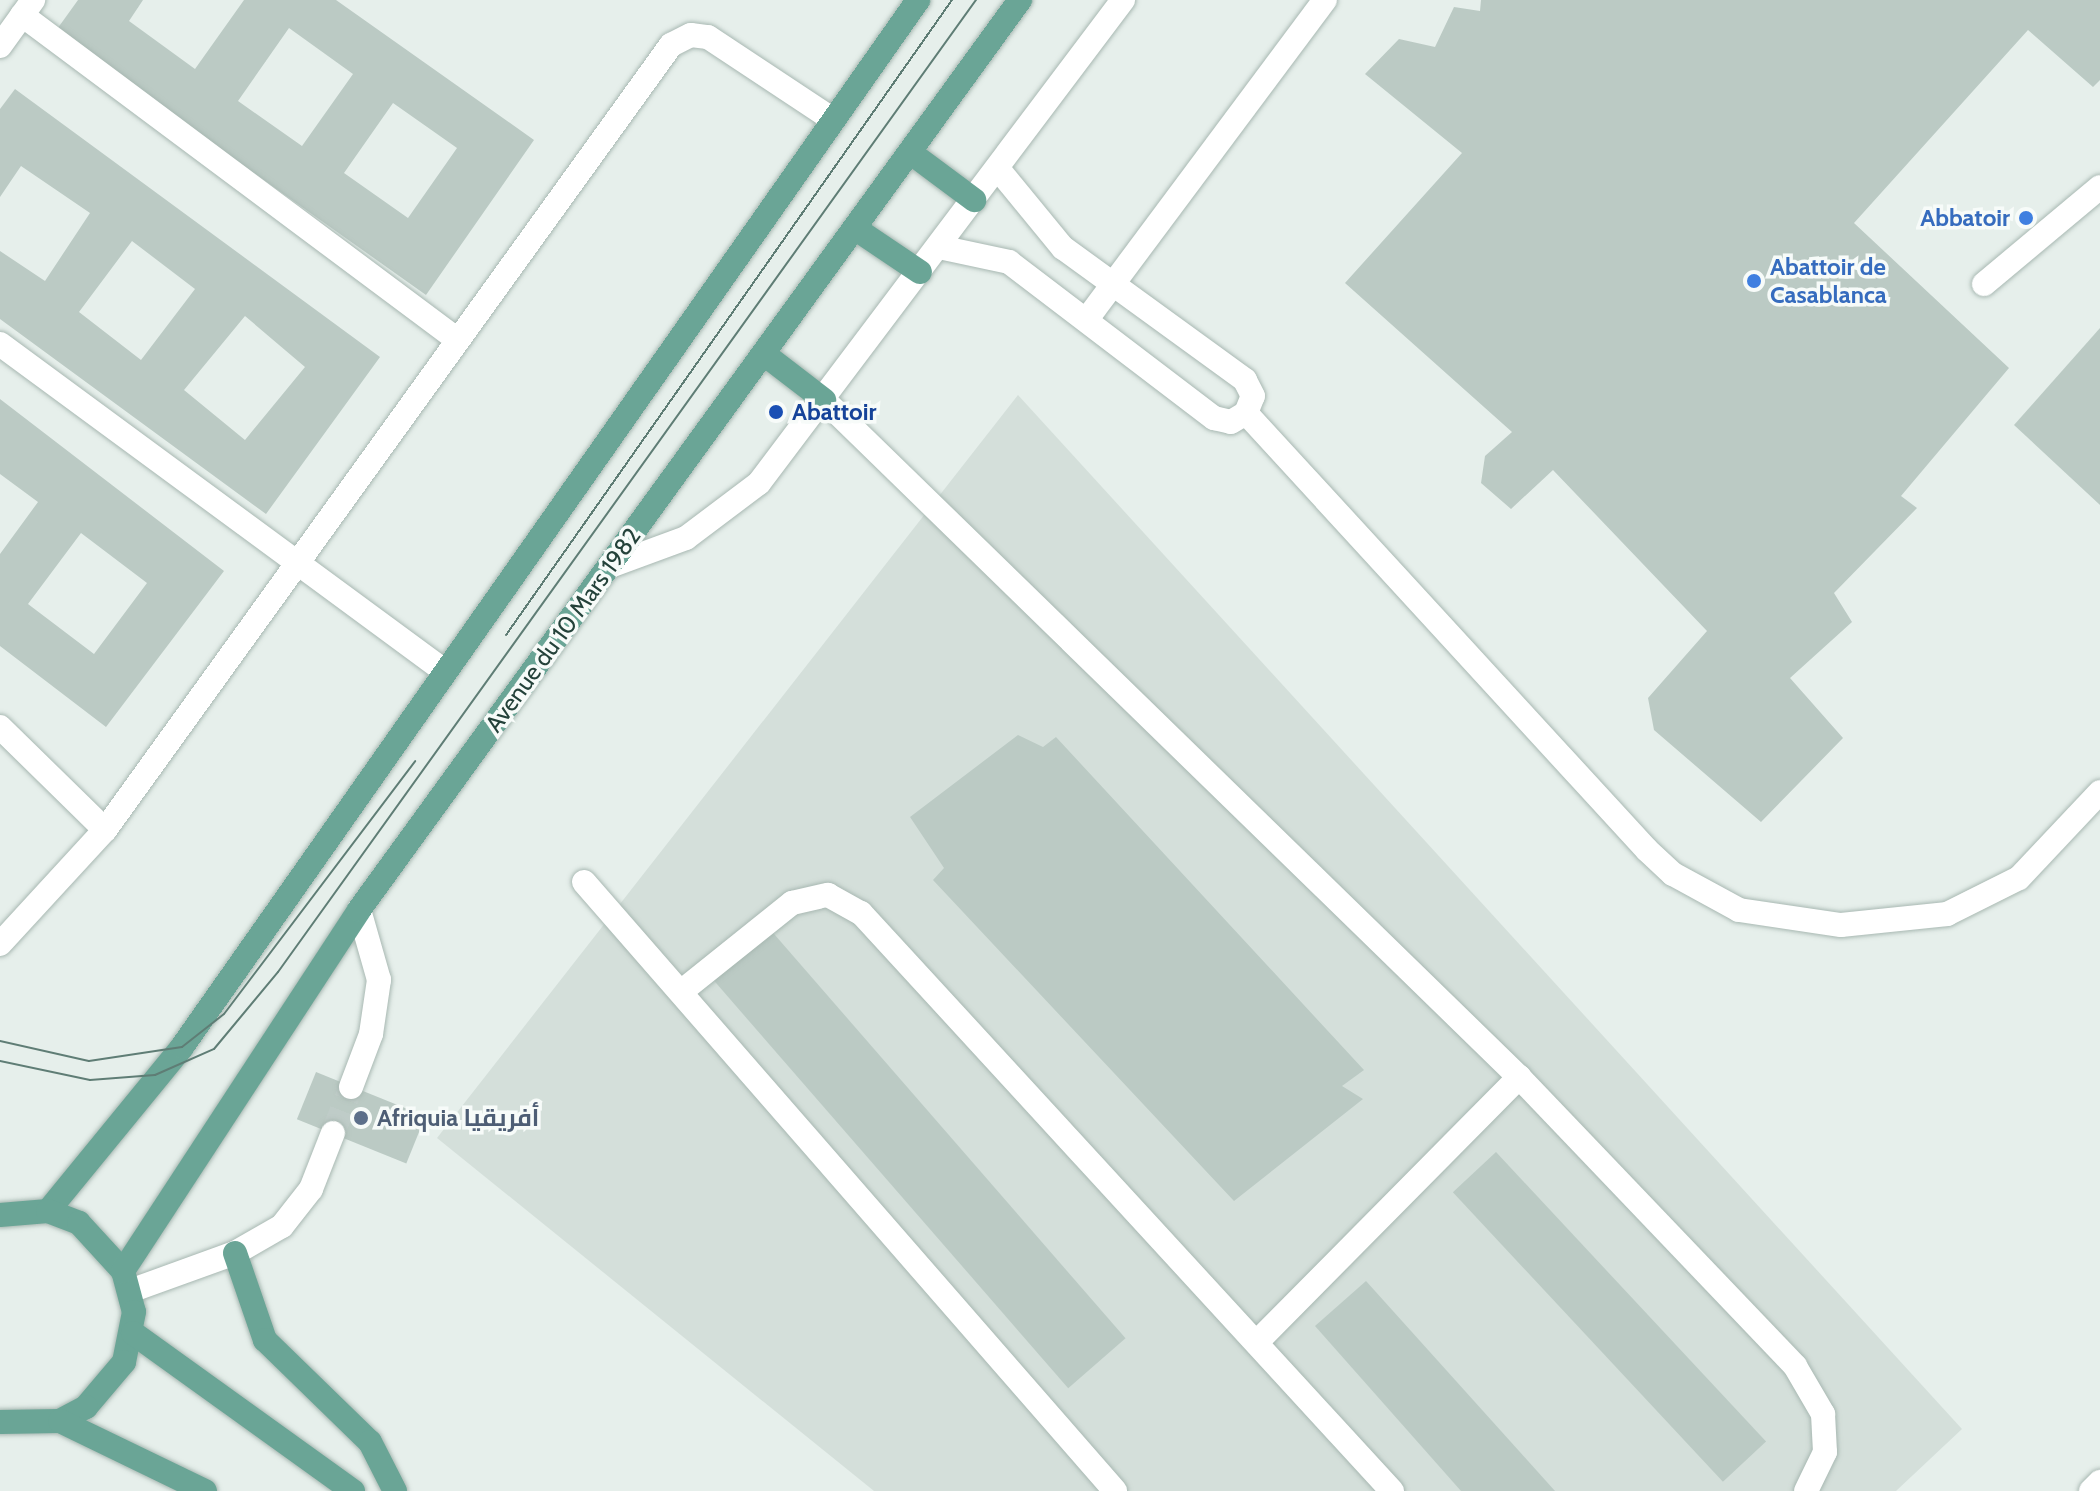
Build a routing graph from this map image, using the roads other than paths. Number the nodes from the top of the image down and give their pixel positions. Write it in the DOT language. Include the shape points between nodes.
graph roads {
  1 [pos="918,0"];
  2 [pos="1020,0"];
  3 [pos="1123,0"];
  4 [pos="1325,0"];
  5 [pos="28,8"];
  6 [pos="0,46"];
  7 [pos="832,119"];
  8 [pos="911,153"];
  9 [pos="998,169"];
  10 [pos="2100,187"];
  11 [pos="974,200"];
  12 [pos="856,229"];
  13 [pos="939,247"];
  14 [pos="920,272"];
  15 [pos="1984,284"];
  16 [pos="1113,285"];
  17 [pos="1087,319"];
  18 [pos="455,338"];
  19 [pos="0,344"];
  20 [pos="764,354"];
  21 [pos="824,400"];
  22 [pos="1246,413"];
  23 [pos="299,563"];
  24 [pos="610,566"];
  25 [pos="443,670"];
  26 [pos="0,727"];
  27 [pos="2100,792"];
  28 [pos="105,830"];
  29 [pos="584,882"];
  30 [pos="359,910"];
  31 [pos="0,944"];
  32 [pos="682,991"];
  33 [pos="1519,1077"];
  34 [pos="351,1087"];
  35 [pos="333,1133"];
  36 [pos="5,1210"];
  37 [pos="48,1211"];
  38 [pos="235,1253"];
  39 [pos="127,1281"];
  40 [pos="133,1333"];
  41 [pos="1257,1342"];
  42 [pos="60,1421"];
  43 [pos="11,1424"];
  44 [pos="0,1442"];
  45 [pos="2100,1482"];
  46 [pos="205,1491"];
  47 [pos="353,1491"];
  48 [pos="395,1491"];
  49 [pos="1115,1491"];
  50 [pos="1392,1491"];
  51 [pos="1806,1491"];
  52 [pos="2091,1491"];
  1 -- 7 [label="main road"];
  2 -- 8 [label="main road, Avenue du 10 Mars 1982"];
  3 -- 9 [label="street"];
  4 -- 16 [label="street"];
  5 -- 6 [label="street"];
  5 -- 18 [label="street"];
  7 -- 18 [label="street" via="708,37 691,35 671,45"];
  7 -- 25 [label="main road"];
  8 -- 11 [label="main road"];
  8 -- 12 [label="main road, Avenue du 10 Mars 1982"];
  9 -- 11 [label="street"];
  9 -- 16 [label="street" via="1047,234"];
  10 -- 15 [label="street"];
  11 -- 13 [label="street"];
  12 -- 14 [label="main road"];
  12 -- 20 [label="main road, Avenue du 10 Mars 1982"];
  13 -- 14 [label="street"];
  13 -- 17 [label="street" via="1009,262"];
  14 -- 21 [label="street"];
  16 -- 17 [label="street"];
  16 -- 22 [label="street" via="1245,380 1253,396"];
  17 -- 22 [label="street" via="1214,418 1231,422"];
  18 -- 23 [label="street"];
  19 -- 23 [label="street"];
  20 -- 21 [label="main road"];
  20 -- 24 [label="main road, Avenue du 10 Mars 1982"];
  21 -- 24 [label="street" via="737,504 686,538"];
  21 -- 33 [label="street"];
  22 -- 27 [label="street" via="1647,850 1673,874 1739,910 1807,925 1947,914 2019,878"];
  23 -- 25 [label="street"];
  23 -- 28 [label="street"];
  24 -- 30 [label="main road, Avenue du 10 Mars 1982"];
  25 -- 37 [label="main road" via="182,1047"];
  26 -- 28 [label="street"];
  28 -- 31 [label="street" via="12,939"];
  29 -- 32 [label="street"];
  30 -- 34 [label="street" via="375,953 378,994"];
  30 -- 39 [label="main road, Avenue du 10 Mars 1982"];
  32 -- 41 [label="street" via="792,903 828,895 861,913"];
  32 -- 49 [label="street"];
  33 -- 41 [label="street"];
  33 -- 51 [label="street" via="1795,1366 1823,1414 1825,1452"];
  35 -- 38 [label="street" via="298,1209 263,1241"];
  36 -- 37 [label="main road"];
  37 -- 39 [label="main road" via="105,1244"];
  38 -- 39 [label="street"];
  38 -- 48 [label="main road" via="265,1340 370,1442"];
  39 -- 40 [label="main road"];
  40 -- 42 [label="main road" via="108,1387"];
  40 -- 47 [label="main road"];
  41 -- 50 [label="street"];
  42 -- 43 [label="main road"];
  42 -- 46 [label="main road"];
  43 -- 44 [label="main road"];
  45 -- 52 [label="street"];
}
